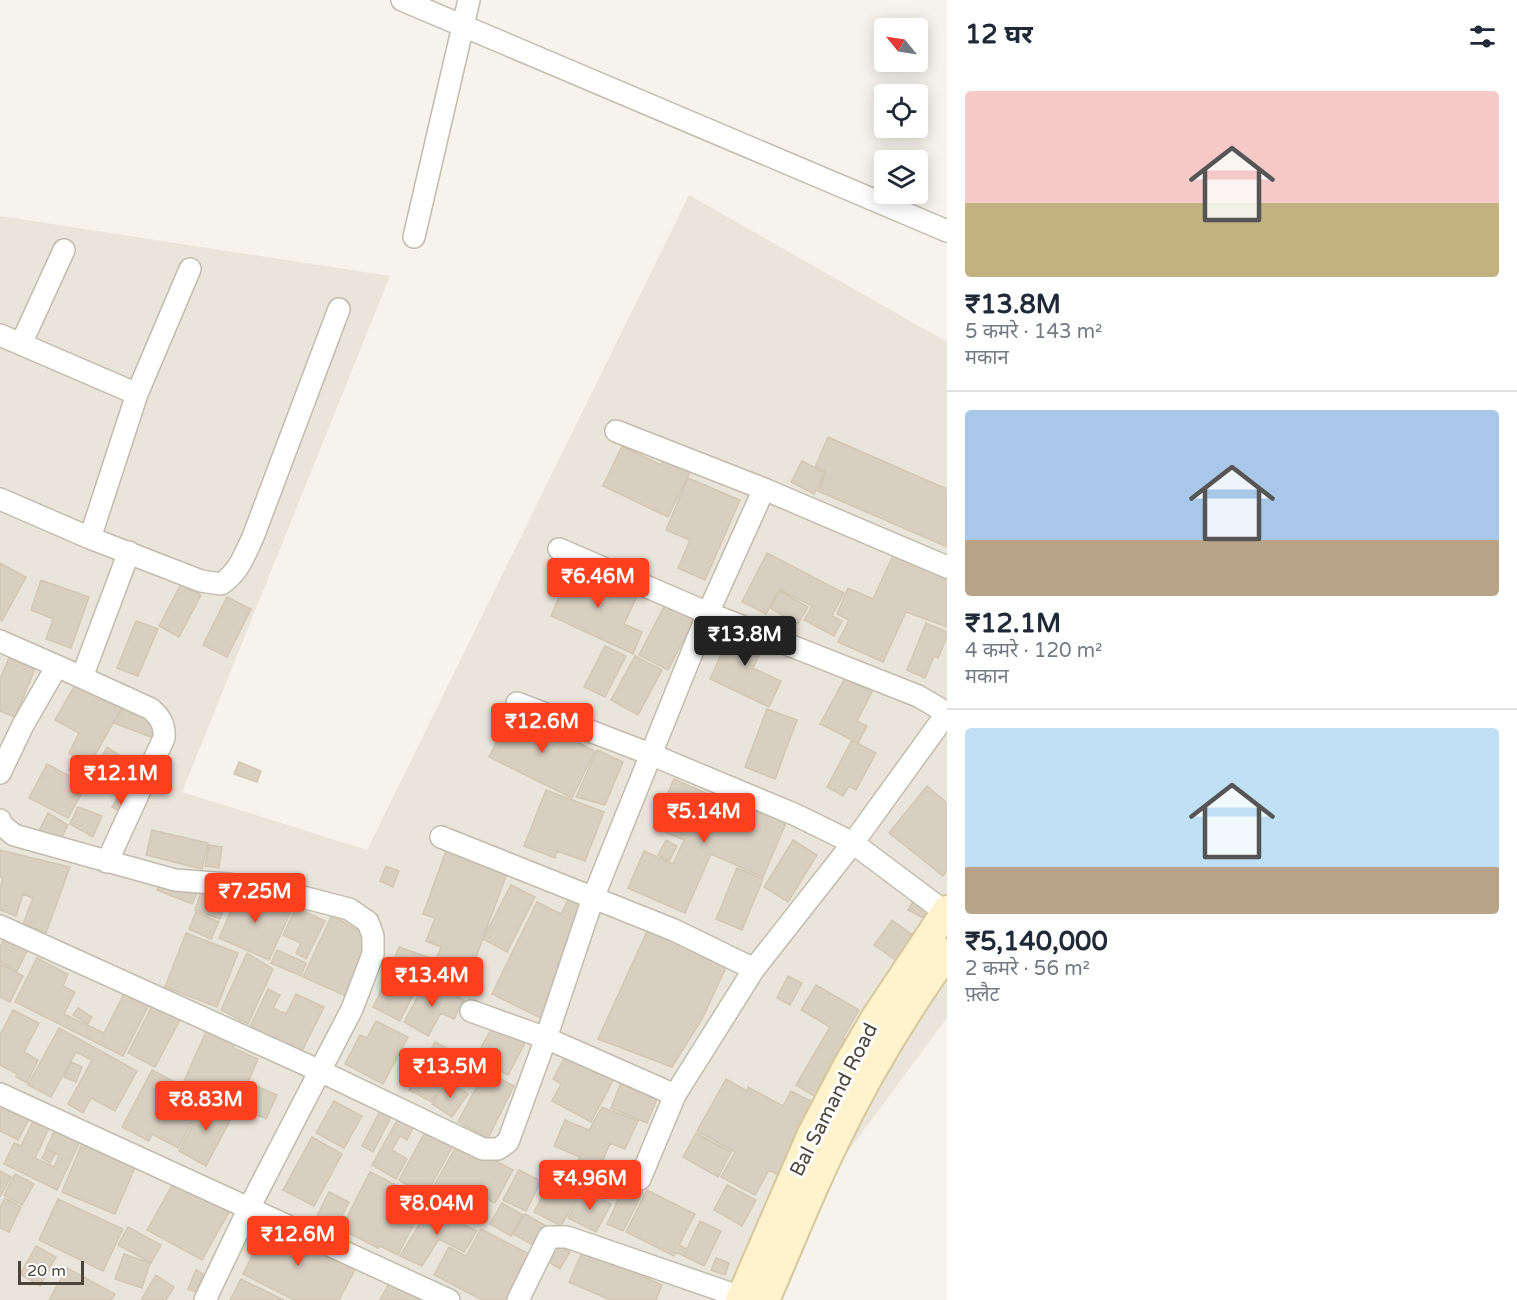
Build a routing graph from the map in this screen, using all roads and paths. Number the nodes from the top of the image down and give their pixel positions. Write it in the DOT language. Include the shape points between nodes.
graph roads {
  1 [pos="402,0"];
  2 [pos="469,0"];
  3 [pos="464,26"];
  4 [pos="947,231"];
  5 [pos="414,237"];
  6 [pos="64,250"];
  7 [pos="190,269"];
  8 [pos="339,309"];
  9 [pos="0,335"];
  10 [pos="21,344"];
  11 [pos="137,394"];
  12 [pos="615,431"];
  13 [pos="764,489"];
  14 [pos="0,499"];
  15 [pos="90,537"];
  16 [pos="559,549"];
  17 [pos="129,552"];
  18 [pos="947,567"];
  19 [pos="708,613"];
  20 [pos="0,641"];
  21 [pos="57,666"];
  22 [pos="82,677"];
  23 [pos="516,703"];
  24 [pos="947,713"];
  25 [pos="651,754"];
  26 [pos="0,773"];
  27 [pos="0,820"];
  28 [pos="441,837"];
  29 [pos="853,843"];
  30 [pos="107,862"];
  31 [pos="592,898"];
  32 [pos="946,911"];
  33 [pos="0,926"];
  34 [pos="947,953"];
  35 [pos="754,969"];
  36 [pos="471,1011"];
  37 [pos="546,1038"];
  38 [pos="320,1071"];
  39 [pos="0,1094"];
  40 [pos="675,1095"];
  41 [pos="640,1179"];
  42 [pos="249,1208"];
  43 [pos="749,1299"];
  44 [pos="205,1300"];
  45 [pos="449,1300"];
  46 [pos="518,1300"];
  1 -- 3 [label="street"];
  2 -- 3 [label="street"];
  3 -- 4 [label="street"];
  3 -- 5 [label="street"];
  6 -- 10 [label="street"];
  7 -- 11 [label="street"];
  8 -- 17 [label="street" via="253,537 232,577 221,584 201,581"];
  9 -- 10 [label="street"];
  10 -- 11 [label="street"];
  11 -- 15 [label="street"];
  12 -- 13 [label="street"];
  13 -- 18 [label="street"];
  13 -- 19 [label="street"];
  14 -- 15 [label="street"];
  15 -- 17 [label="street"];
  16 -- 19 [label="street"];
  17 -- 22 [label="street"];
  19 -- 24 [label="street" via="918,696"];
  19 -- 25 [label="street"];
  20 -- 21 [label="street"];
  21 -- 22 [label="street"];
  21 -- 26 [label="street"];
  22 -- 30 [label="street" via="151,709 165,729"];
  23 -- 25 [label="street"];
  24 -- 29 [label="street"];
  25 -- 29 [label="street"];
  25 -- 31 [label="street"];
  27 -- 30 [label="street" via="14,835"];
  28 -- 31 [label="street"];
  29 -- 32 [label="street"];
  29 -- 35 [label="street"];
  30 -- 38 [label="street" via="175,880 284,892 349,909 368,922 373,954 352,1009"];
  31 -- 35 [label="street" via="674,930"];
  31 -- 37 [label="street"];
  32 -- 43 [label="main road, Bal Samand Road" via="876,1017 812,1134"];
  33 -- 38 [label="street"];
  34 -- 43 [label="main road, Bal Samand Road" via="890,1040"];
  35 -- 40 [label="street"];
  36 -- 37 [label="street"];
  37 -- 38 [label="street" via="508,1142 498,1149 483,1149"];
  37 -- 40 [label="street"];
  38 -- 42 [label="street"];
  39 -- 42 [label="street"];
  40 -- 41 [label="street"];
  42 -- 44 [label="street"];
  42 -- 45 [label="street"];
  43 -- 46 [label="street" via="567,1237 549,1237"];
}
